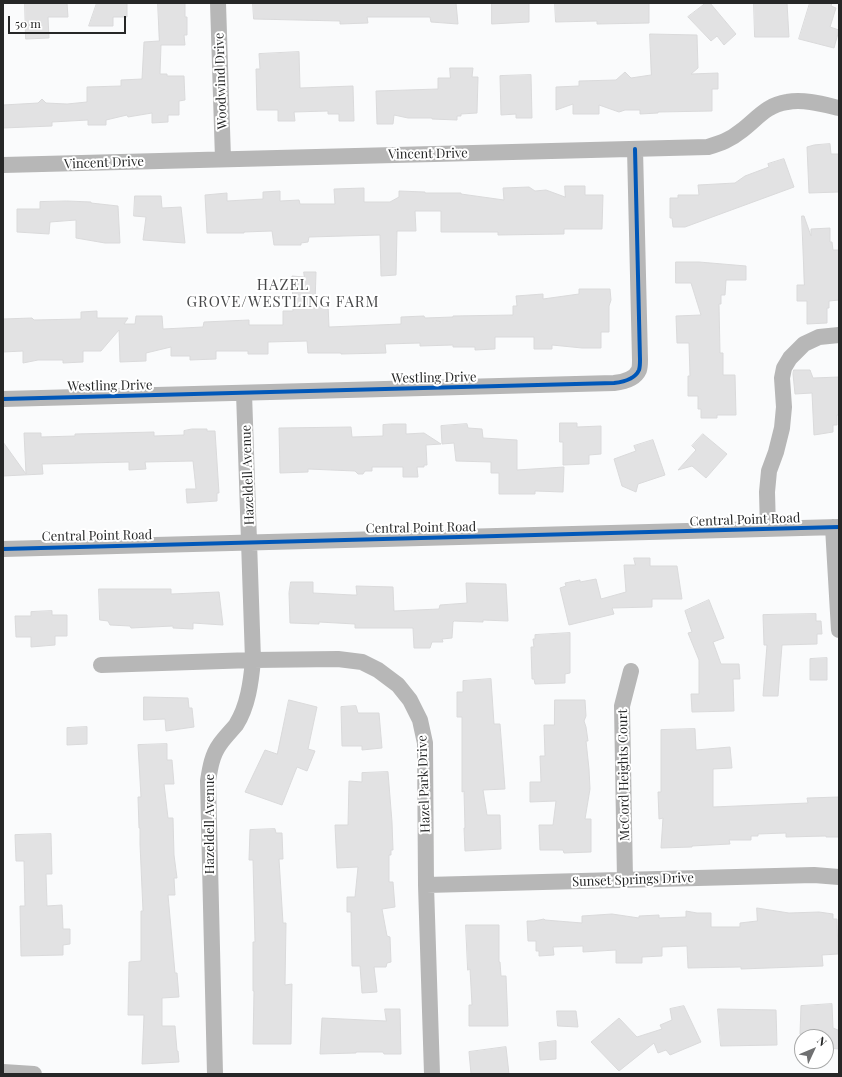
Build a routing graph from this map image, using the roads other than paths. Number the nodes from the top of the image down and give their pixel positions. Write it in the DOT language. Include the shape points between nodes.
graph roads {
  1 [pos="218,3"];
  2 [pos="839,108"];
  3 [pos="635,149"];
  4 [pos="223,160"];
  5 [pos="3,166"];
  6 [pos="839,335"];
  7 [pos="244,393"];
  8 [pos="3,399"];
  9 [pos="836,527"];
  10 [pos="768,529"];
  11 [pos="250,543"];
  12 [pos="3,549"];
  13 [pos="839,630"];
  14 [pos="253,660"];
  15 [pos="101,664"];
  16 [pos="631,671"];
  17 [pos="839,877"];
  18 [pos="625,880"];
  19 [pos="426,885"];
  20 [pos="3,1072"];
  21 [pos="34,1074"];
  22 [pos="216,1074"];
  23 [pos="432,1074"];
  1 -- 4 [label="street, Woodwind Drive"];
  2 -- 3 [label="street, Vincent Drive" via="803,101 787,102 772,106 724,142 708,147"];
  3 -- 4 [label="street, Vincent Drive"];
  3 -- 7 [label="street, Westling Drive" via="640,360 635,375 614,384"];
  4 -- 5 [label="street, Vincent Drive"];
  6 -- 10 [label="street" via="819,337 804,344 784,368 782,428 769,471"];
  7 -- 8 [label="street, Westling Drive"];
  7 -- 11 [label="street, Hazeldell Avenue"];
  9 -- 10 [label="street, Central Point Road"];
  9 -- 13 [label="street"];
  10 -- 11 [label="street, Central Point Road"];
  11 -- 12 [label="street, Central Point Road"];
  11 -- 14 [label="street, Hazeldell Avenue"];
  14 -- 15 [label="street, Hazel Park Drive"];
  14 -- 19 [label="street, Hazel Park Drive" via="338,659 362,662 398,685 410,700 420,720 425,743"];
  14 -- 22 [label="street, Hazeldell Avenue" via="246,705 236,724 219,745 211,762 208,781"];
  16 -- 18 [label="street, McCord Heights Court" via="622,706"];
  17 -- 18 [label="street, Sunset Springs Drive" via="814,875"];
  18 -- 19 [label="street, Sunset Springs Drive"];
  19 -- 23 [label="street, Hazel Park Drive"];
  20 -- 21 [label="street"];
}
